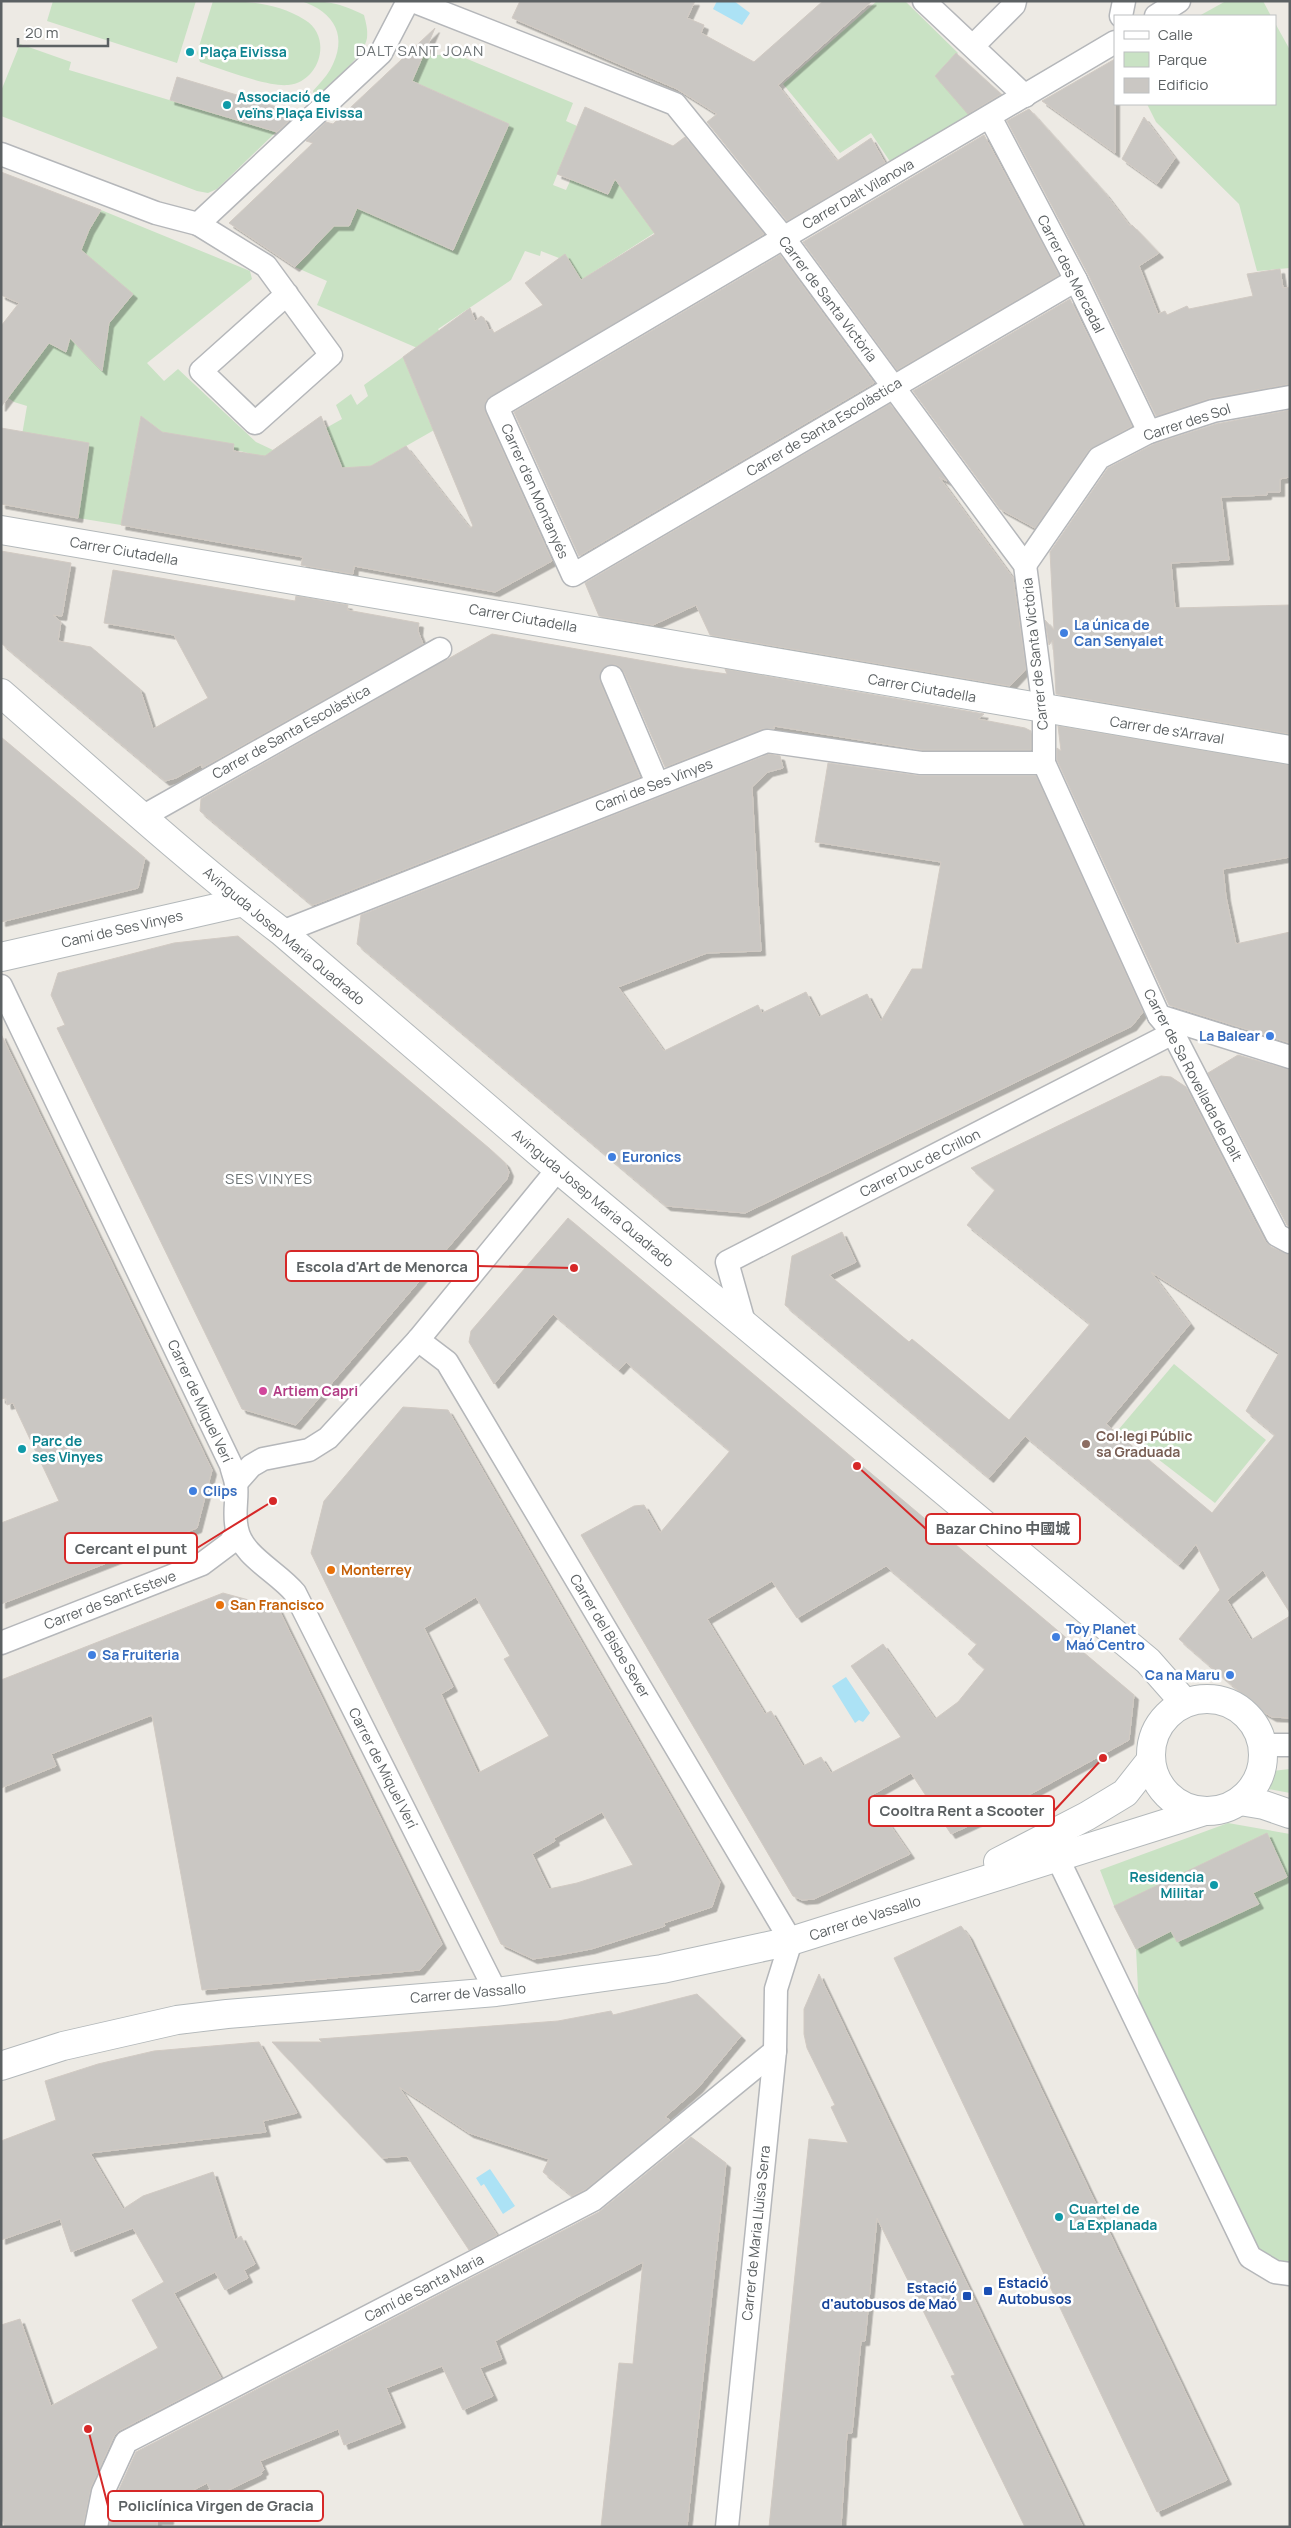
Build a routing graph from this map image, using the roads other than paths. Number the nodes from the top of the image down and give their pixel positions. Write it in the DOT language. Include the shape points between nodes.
graph roads {
  1 [pos="408,1"];
  2 [pos="413,1"];
  3 [pos="924,1"];
  4 [pos="1015,1"];
  5 [pos="1124,1"];
  6 [pos="1179,1"];
  7 [pos="1121,15"];
  8 [pos="1158,15"];
  9 [pos="1114,43"];
  10 [pos="973,46"];
  11 [pos="1025,96"];
  12 [pos="990,117"];
  13 [pos="1,154"];
  14 [pos="198,224"];
  15 [pos="783,237"];
  16 [pos="1076,280"];
  17 [pos="287,294"];
  18 [pos="893,386"];
  19 [pos="1290,397"];
  20 [pos="497,407"];
  21 [pos="1149,432"];
  22 [pos="1,530"];
  23 [pos="1025,565"];
  24 [pos="573,575"];
  25 [pos="440,649"];
  26 [pos="612,676"];
  27 [pos="1,693"];
  28 [pos="1044,709"];
  29 [pos="1290,750"];
  30 [pos="1044,762"];
  31 [pos="657,783"];
  32 [pos="142,817"];
  33 [pos="243,902"];
  34 [pos="282,932"];
  35 [pos="1,957"];
  36 [pos="1,986"];
  37 [pos="1159,1016"];
  38 [pos="1173,1033"];
  39 [pos="1290,1057"];
  40 [pos="558,1169"];
  41 [pos="1290,1242"];
  42 [pos="745,1326"];
  43 [pos="418,1340"];
  44 [pos="236,1483"];
  45 [pos="237,1532"];
  46 [pos="1,1643"];
  47 [pos="1185,1703"];
  48 [pos="1263,1745"];
  49 [pos="1290,1745"];
  50 [pos="1151,1760"];
  51 [pos="1240,1800"];
  52 [pos="1205,1811"];
  53 [pos="1290,1814"];
  54 [pos="1057,1857"];
  55 [pos="930,1896"];
  56 [pos="791,1941"];
  57 [pos="496,1992"];
  58 [pos="775,2051"];
  59 [pos="1,2066"];
  60 [pos="1290,2274"];
  61 [pos="96,2527"];
  62 [pos="727,2527"];
  1 -- 14 [label="street" via="381,53"];
  2 -- 15 [label="street, Carrer de Santa Victòria" via="675,104"];
  3 -- 10 [label="street"];
  4 -- 10 [label="street"];
  5 -- 7 [label="street"];
  6 -- 8 [label="street"];
  9 -- 11 [label="street, Carrer Dalt Vilanova"];
  10 -- 11 [label="street"];
  11 -- 12 [label="street, Carrer Dalt Vilanova"];
  12 -- 15 [label="street, Carrer Dalt Vilanova"];
  12 -- 16 [label="street, Carrer des Mercadal"];
  13 -- 14 [label="street" via="156,213"];
  14 -- 17 [label="street" via="266,266"];
  15 -- 18 [label="street, Carrer de Santa Victòria"];
  15 -- 20 [label="street, Carrer Dalt Vilanova"];
  16 -- 18 [label="street, Carrer de Santa Escolàstica"];
  16 -- 21 [label="street, Carrer des Mercadal"];
  17 -- 17 [label="street" via="201,371 255,423 332,355"];
  18 -- 23 [label="street, Carrer de Santa Victòria"];
  18 -- 24 [label="street, Carrer de Santa Escolàstica"];
  19 -- 21 [label="street, Carrer des Sol" via="1213,411"];
  20 -- 24 [label="street, Carrer d'en Montanyés"];
  21 -- 23 [label="street, Carrer des Sol" via="1099,458"];
  22 -- 28 [label="street, Carrer Ciutadella"];
  23 -- 28 [label="street, Carrer de Santa Victòria"];
  25 -- 32 [label="street, Carrer de Santa Escolàstica"];
  26 -- 31 [label="street"];
  27 -- 32 [label="street, Avinguda Josep Maria Quadrado"];
  28 -- 29 [label="street, Carrer de s'Arraval"];
  28 -- 30 [label="street, Carrer de Santa Victòria"];
  30 -- 31 [label="street, Camí de Ses Vinyes" via="921,763 767,741"];
  30 -- 37 [label="street, Carrer de Sa Rovellada de Dalt"];
  31 -- 34 [label="street, Camí de Ses Vinyes"];
  32 -- 33 [label="street, Avinguda Josep Maria Quadrado"];
  33 -- 34 [label="street, Avinguda Josep Maria Quadrado"];
  33 -- 35 [label="street, Camí de Ses Vinyes"];
  34 -- 40 [label="street, Avinguda Josep Maria Quadrado"];
  36 -- 44 [label="street, Carrer de Miquel Verí" via="231,1465"];
  37 -- 38 [label="street, Carrer de Sa Rovellada de Dalt"];
  37 -- 39 [label="street"];
  38 -- 41 [label="street, Carrer de Sa Rovellada de Dalt" via="1277,1235"];
  38 -- 42 [label="street, Carrer Duc de Crillon" via="727,1262"];
  40 -- 42 [label="street, Avinguda Josep Maria Quadrado"];
  40 -- 43 [label="street"];
  42 -- 47 [label="street, Avinguda Josep Maria Quadrado" via="1148,1661"];
  43 -- 44 [label="street" via="328,1438 309,1450 263,1459 251,1466"];
  43 -- 56 [label="street, Carrer del Bisbe Sever" via="447,1362"];
  44 -- 45 [label="street, Carrer de Miquel Verí"];
  45 -- 46 [label="street, Carrer de Sant Esteve" via="230,1543 202,1564"];
  45 -- 57 [label="street, Carrer de Miquel Verí" via="259,1562 275,1572 295,1593"];
  47 -- 48 [label="street" via="1205,1698 1225,1701 1242,1711 1256,1726"];
  47 -- 50 [label="street" via="1170,1712 1158,1726 1152,1742"];
  48 -- 49 [label="street"];
  48 -- 51 [label="street" via="1259,1776"];
  50 -- 52 [label="street" via="1156,1779 1168,1796 1185,1807"];
  50 -- 55 [label="street, Carrer de Vassallo" via="1124,1793 1087,1816"];
  51 -- 52 [label="street" via="1223,1808"];
  51 -- 53 [label="street" via="1264,1804"];
  52 -- 54 [label="street, Carrer de Vassallo"];
  54 -- 55 [label="street, Carrer de Vassallo"];
  54 -- 60 [label="street" via="1250,2257 1275,2272"];
  55 -- 56 [label="street, Carrer de Vassallo"];
  56 -- 57 [label="street, Carrer de Vassallo" via="662,1969"];
  56 -- 58 [label="street, Carrer de Maria Lluïsa Serra" via="776,1990"];
  57 -- 59 [label="street, Carrer de Vassallo" via="177,2020 63,2046"];
  58 -- 61 [label="street, Camí de Santa Maria" via="593,2200 126,2442 103,2492"];
  58 -- 62 [label="street, Carrer de Maria Lluïsa Serra"];
}
